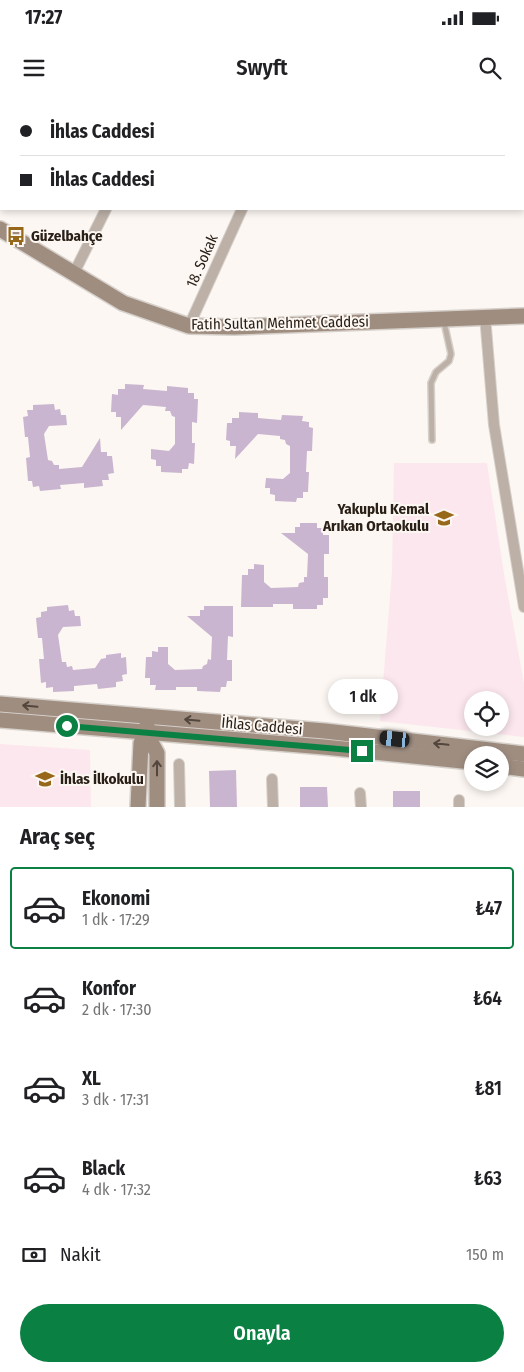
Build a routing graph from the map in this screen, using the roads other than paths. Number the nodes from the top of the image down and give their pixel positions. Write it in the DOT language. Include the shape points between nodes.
graph roads {
  1 [pos="106,210"];
  2 [pos="242,210"];
  3 [pos="0,229"];
  4 [pos="74,273"];
  5 [pos="485,316"];
  6 [pos="524,316"];
  7 [pos="443,318"];
  8 [pos="189,326"];
  9 [pos="432,440"];
  10 [pos="524,607"];
  11 [pos="0,704"];
  12 [pos="148,716"];
  13 [pos="0,720"];
  14 [pos="325,731"];
  15 [pos="146,733"];
  16 [pos="324,747"];
  17 [pos="524,754"];
  18 [pos="464,761"];
  19 [pos="179,764"];
  20 [pos="509,767"];
  21 [pos="524,769"];
  22 [pos="272,779"];
  23 [pos="360,793"];
  24 [pos="138,807"];
  25 [pos="157,807"];
  26 [pos="180,807"];
  27 [pos="273,807"];
  28 [pos="361,807"];
  1 -- 4 [label="street"];
  2 -- 8 [label="street, 18. Sokak"];
  3 -- 4 [label="main road, Fatih Sultan Mehmet Caddesi"];
  4 -- 8 [label="main road, Fatih Sultan Mehmet Caddesi" via="123,303"];
  5 -- 6 [label="main road, Fatih Sultan Mehmet Caddesi"];
  5 -- 7 [label="main road, Fatih Sultan Mehmet Caddesi"];
  5 -- 10 [label="street" via="494,425"];
  7 -- 8 [label="main road, Fatih Sultan Mehmet Caddesi"];
  7 -- 9 [label="lane" via="451,354 431,382"];
  12 -- 11 [label="main road, İhlas Caddesi, one-way"];
  14 -- 12 [label="main road, İhlas Caddesi, one-way"];
  12 -- 15 [label="main road"];
  13 -- 15 [label="main road, İhlas Caddesi"];
  14 -- 16 [label="main road"];
  17 -- 14 [label="main road, İhlas Caddesi, one-way"];
  15 -- 16 [label="main road, İhlas Caddesi"];
  15 -- 24 [label="main road" via="141,744"];
  25 -- 15 [label="main road, one-way" via="157,753"];
  16 -- 18 [label="main road, İhlas Caddesi"];
  19 -- 26 [label="street"];
  20 -- 21 [label="main road"];
  22 -- 27 [label="street"];
  23 -- 28 [label="street"];
}
